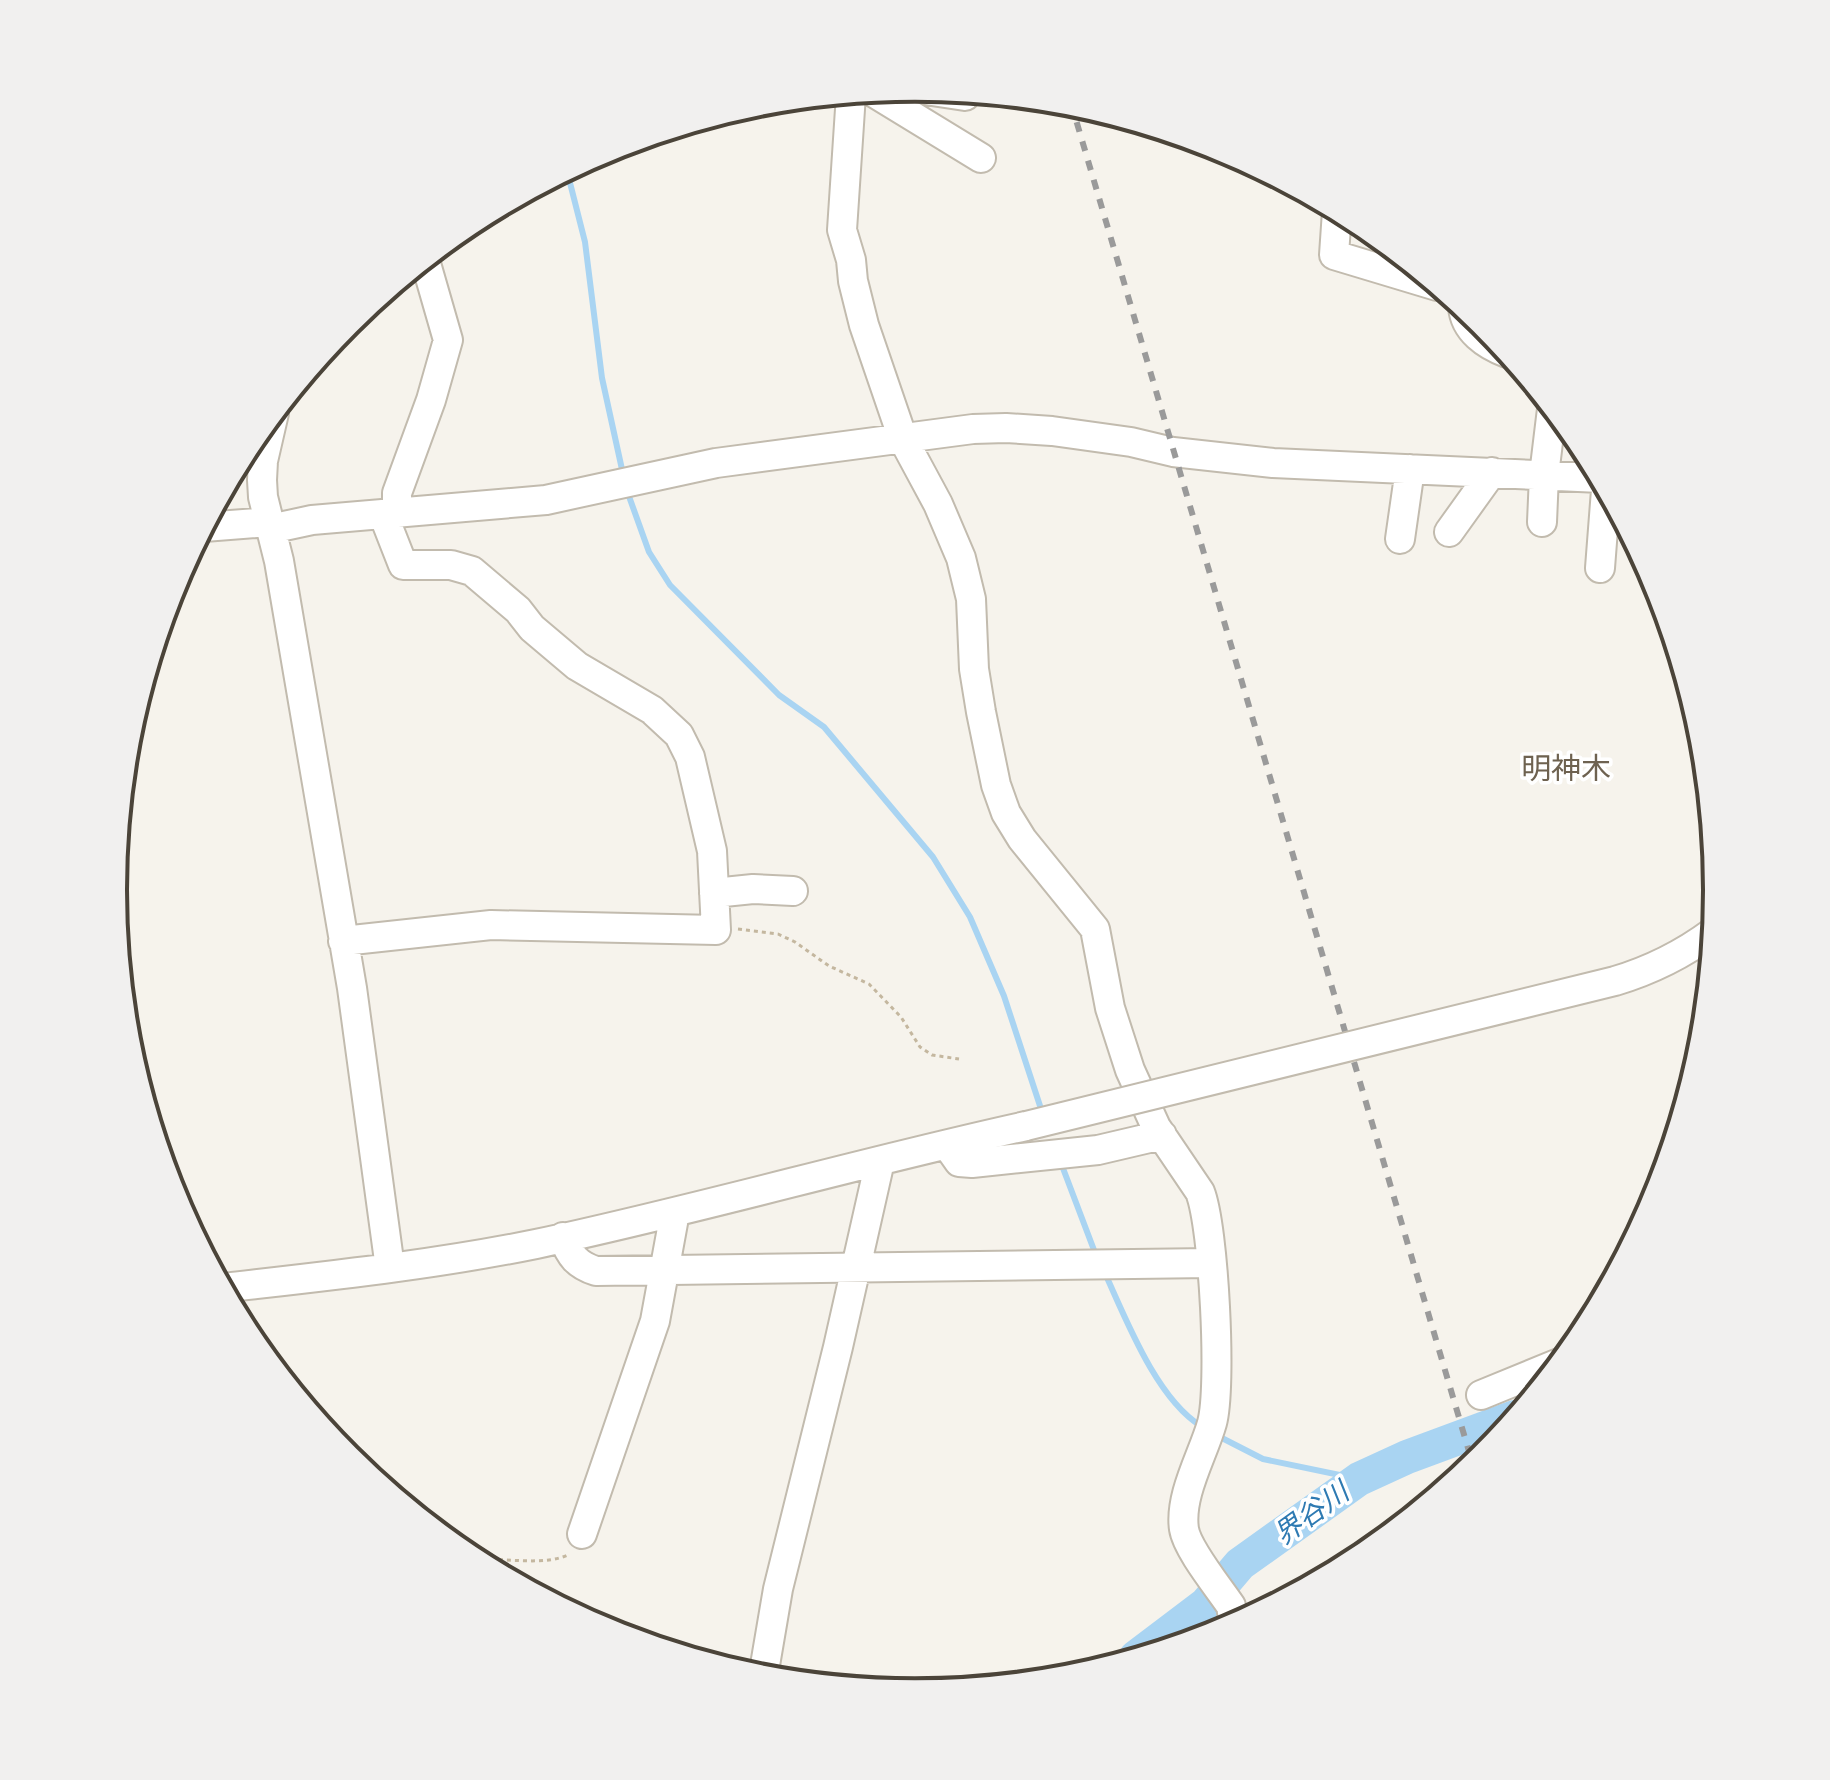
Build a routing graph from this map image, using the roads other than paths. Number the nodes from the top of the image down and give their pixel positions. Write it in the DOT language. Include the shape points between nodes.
graph roads {
  1 [pos="891,103"];
  2 [pos="850,105"];
  3 [pos="981,158"];
  4 [pos="1336,225"];
  5 [pos="428,271"];
  6 [pos="1411,278"];
  7 [pos="1550,424"];
  8 [pos="903,439"];
  9 [pos="267,442"];
  10 [pos="1410,469"];
  11 [pos="1492,472"];
  12 [pos="1544,475"];
  13 [pos="1585,477"];
  14 [pos="1604,510"];
  15 [pos="390,514"];
  16 [pos="1542,522"];
  17 [pos="270,526"];
  18 [pos="216,527"];
  19 [pos="1449,532"];
  20 [pos="1400,539"];
  21 [pos="1600,568"];
  22 [pos="793,891"];
  23 [pos="714,893"];
  24 [pos="1701,940"];
  25 [pos="343,941"];
  26 [pos="1162,1135"];
  27 [pos="947,1145"];
  28 [pos="880,1161"];
  29 [pos="675,1212"];
  30 [pos="563,1237"];
  31 [pos="1211,1263"];
  32 [pos="856,1266"];
  33 [pos="390,1268"];
  34 [pos="664,1271"];
  35 [pos="235,1287"];
  36 [pos="1539,1371"];
  37 [pos="1481,1395"];
  38 [pos="582,1534"];
  39 [pos="1229,1613"];
  40 [pos="765,1664"];
  1 -- 3 [label="street"];
  2 -- 8 [label="street" via="842,230 864,325"];
  4 -- 6 [label="street" via="1334,255"];
  5 -- 15 [label="street" via="448,340"];
  7 -- 12 [label="street"];
  8 -- 10 [label="street" via="1006,428 1273,463"];
  8 -- 15 [label="street" via="716,463 546,500"];
  8 -- 26 [label="street" via="961,558 971,599 981,712 1006,813 1095,929 1122,1049"];
  9 -- 17 [label="street" via="262,480"];
  10 -- 11 [label="street"];
  10 -- 20 [label="street"];
  11 -- 12 [label="street"];
  11 -- 19 [label="street"];
  12 -- 13 [label="street"];
  12 -- 16 [label="street"];
  14 -- 21 [label="street"];
  15 -- 17 [label="street"];
  15 -- 23 [label="street" via="403,565 451,565 472,571 577,666 652,710 679,735 701,798"];
  17 -- 18 [label="street"];
  17 -- 25 [label="street"];
  22 -- 23 [label="street"];
  23 -- 25 [label="street" via="716,930 491,925"];
  24 -- 27 [label="street, bridge" via="1649,971 1615,981"];
  25 -- 33 [label="street"];
  26 -- 27 [label="street" via="1098,1150 972,1163 959,1162"];
  26 -- 31 [label="street" via="1205,1204"];
  27 -- 28 [label="street"];
  28 -- 29 [label="street"];
  28 -- 32 [label="street"];
  29 -- 30 [label="street"];
  29 -- 34 [label="street"];
  30 -- 33 [label="street"];
  30 -- 34 [label="street" via="571,1256 596,1271"];
  31 -- 32 [label="street"];
  31 -- 39 [label="street" via="1216,1390 1210,1430 1183,1516 1188,1542"];
  32 -- 34 [label="street"];
  32 -- 40 [label="street" via="778,1589"];
  33 -- 35 [label="street"];
  34 -- 38 [label="street" via="648,1344"];
  36 -- 37 [label="street"];
}
